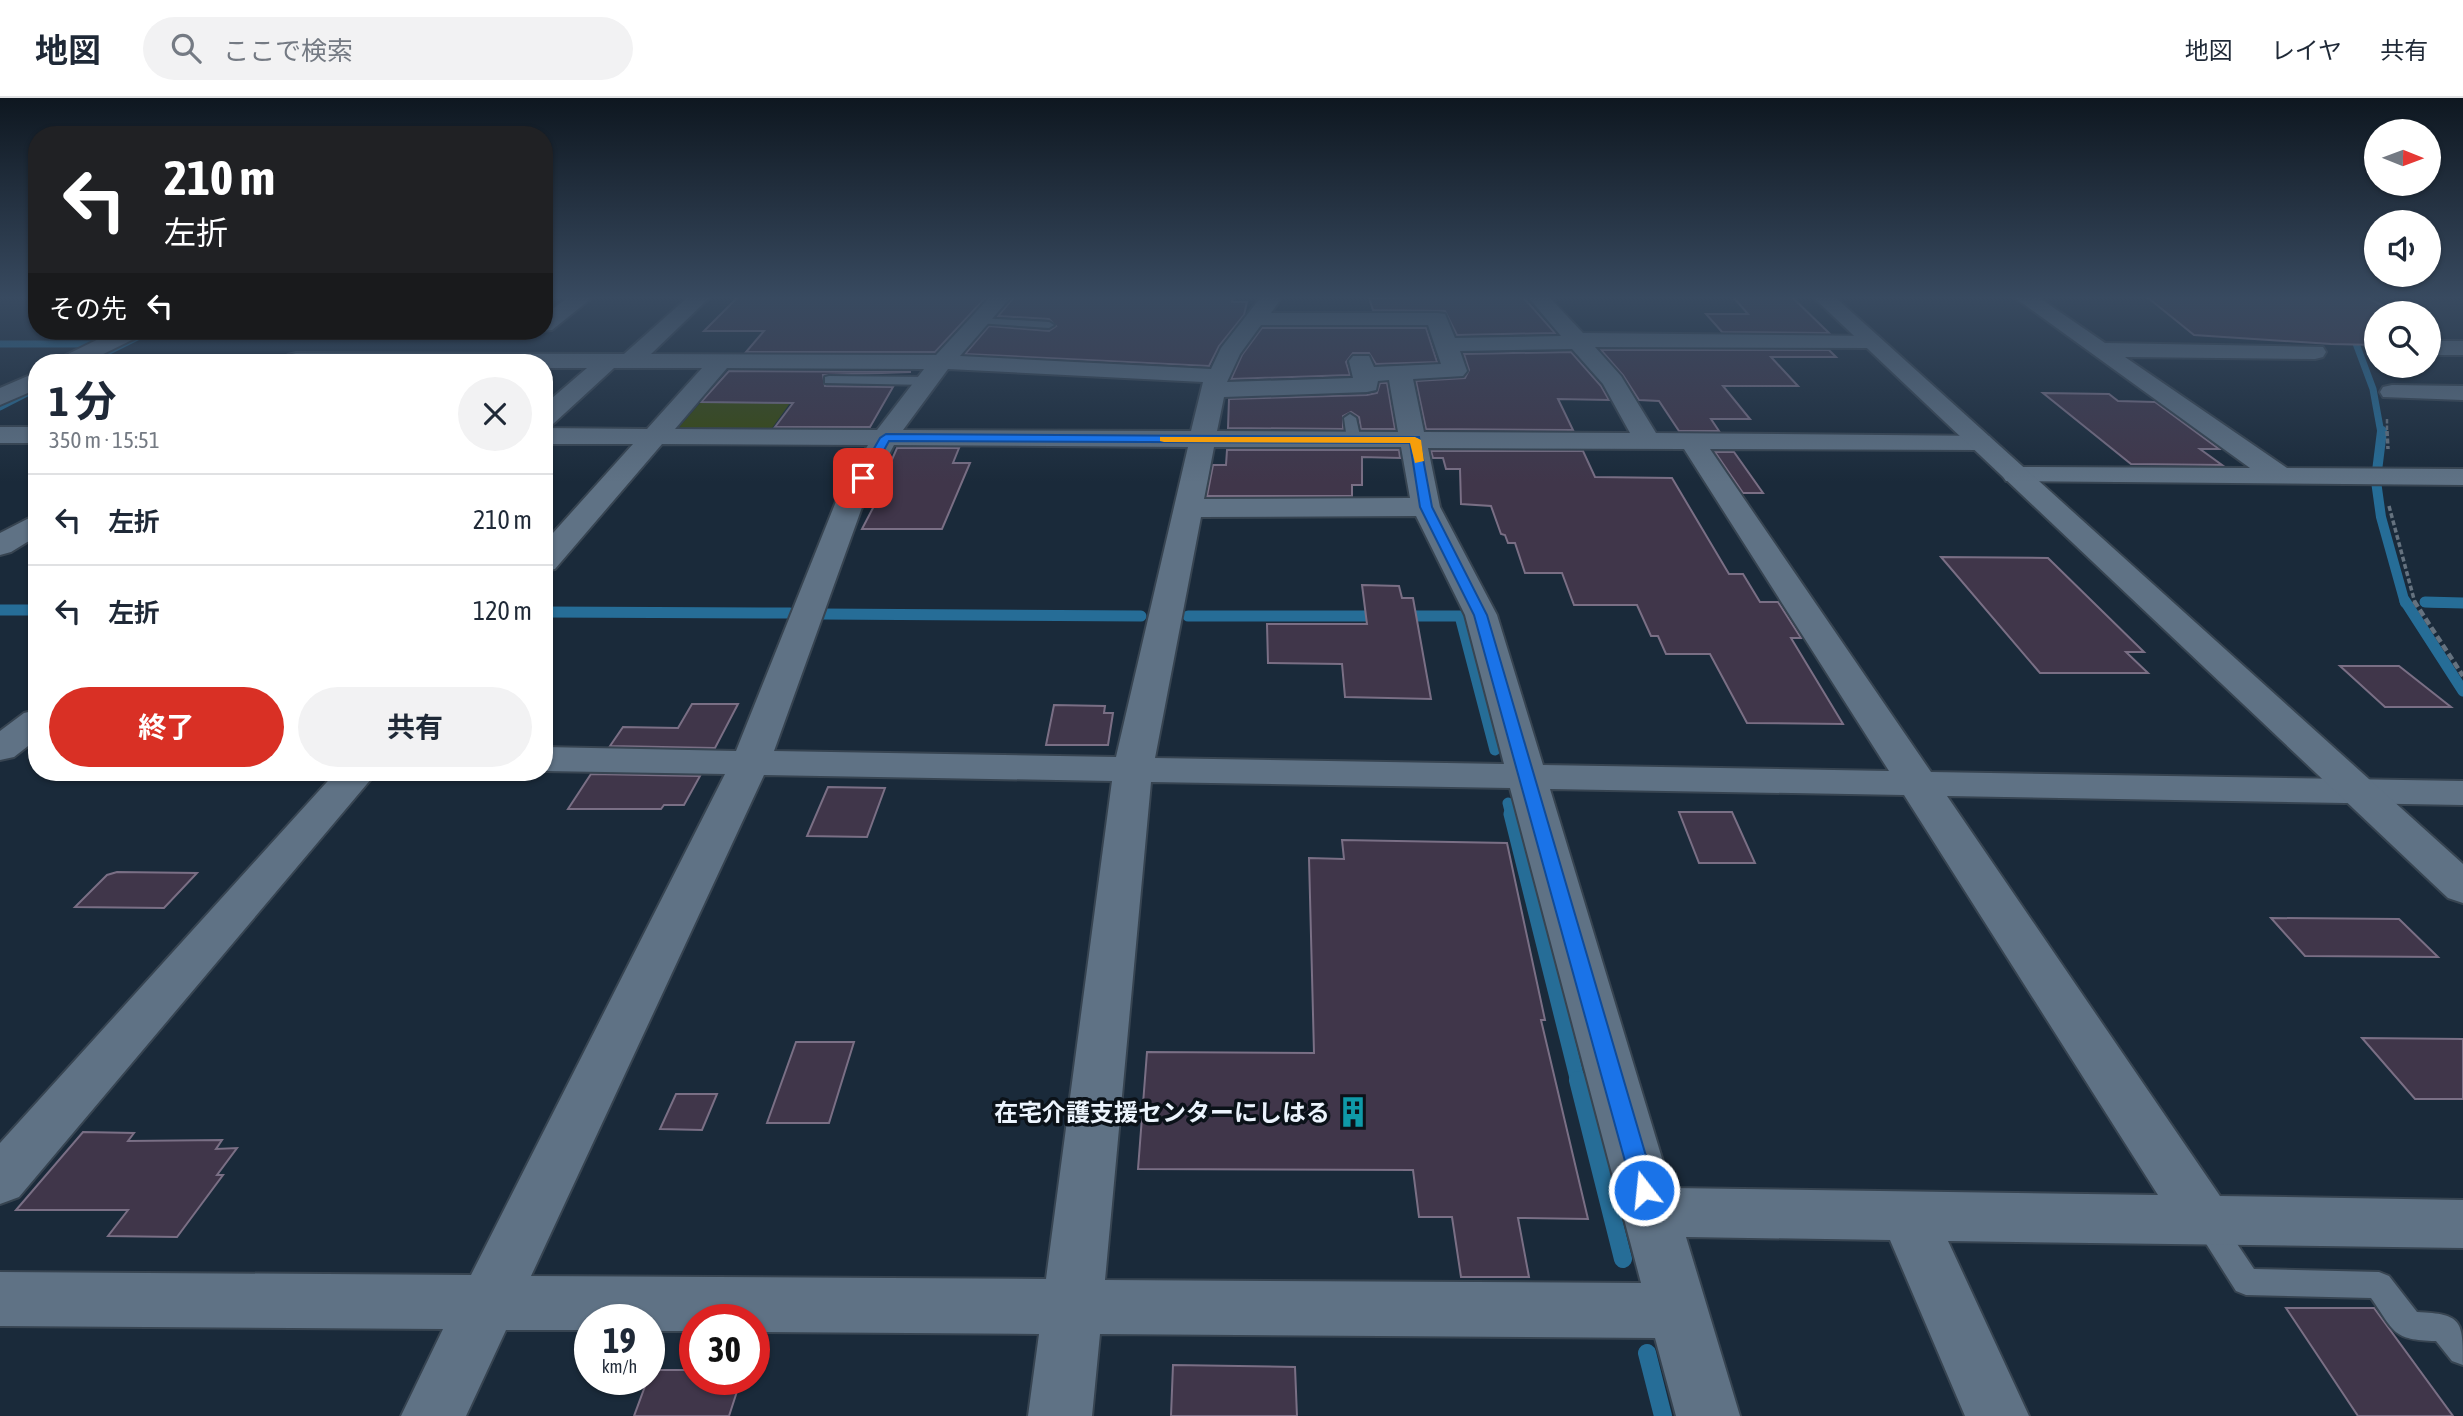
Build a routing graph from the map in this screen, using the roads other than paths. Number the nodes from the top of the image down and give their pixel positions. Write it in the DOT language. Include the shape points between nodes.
graph roads {
  1 [pos="622,359"];
  2 [pos="946,359"];
  3 [pos="1227,359"];
  4 [pos="1361,359"];
  5 [pos="1451,359"];
  6 [pos="1594,359"];
  7 [pos="1889,359"];
  8 [pos="2111,359"];
  9 [pos="553,361"];
  10 [pos="619,361"];
  11 [pos="720,362"];
  12 [pos="935,371"];
  13 [pos="1400,373"];
  14 [pos="1365,374"];
  15 [pos="829,380"];
  16 [pos="1214,383"];
  17 [pos="28,384"];
  18 [pos="2392,392"];
  19 [pos="2463,393"];
  20 [pos="0,398"];
  21 [pos="553,412"];
  22 [pos="0,435"];
  23 [pos="28,435"];
  24 [pos="553,436"];
  25 [pos="656,437"];
  26 [pos="886,438"];
  27 [pos="1203,439"];
  28 [pos="1415,440"];
  29 [pos="1648,441"];
  30 [pos="1692,441"];
  31 [pos="1980,442"];
  32 [pos="2016,475"];
  33 [pos="2280,476"];
  34 [pos="2463,477"];
  35 [pos="1426,507"];
  36 [pos="1188,508"];
  37 [pos="28,528"];
  38 [pos="0,545"];
  39 [pos="553,552"];
  40 [pos="28,727"];
  41 [pos="0,750"];
  42 [pos="28,751"];
  43 [pos="553,759"];
  44 [pos="750,763"];
  45 [pos="1133,769"];
  46 [pos="1526,776"];
  47 [pos="349,781"];
  48 [pos="1918,783"];
  49 [pos="2358,791"];
  50 [pos="2463,793"];
  51 [pos="2463,888"];
  52 [pos="0,1181"];
  53 [pos="1651,1212"];
  54 [pos="1908,1216"];
  55 [pos="2205,1220"];
  56 [pos="2463,1224"];
  57 [pos="0,1299"];
  58 [pos="488,1303"];
  59 [pos="1072,1307"];
  60 [pos="1678,1311"];
  61 [pos="2463,1352"];
  62 [pos="433,1416"];
  63 [pos="1060,1416"];
  64 [pos="1708,1416"];
  65 [pos="1997,1416"];
  1 -- 10 [label="street"];
  2 -- 12 [label="street"];
  3 -- 16 [label="street"];
  4 -- 14 [label="street"];
  5 -- 13 [label="street" via="1455,371"];
  6 -- 29 [label="street" via="1614,381"];
  7 -- 31 [label="street"];
  8 -- 33 [label="street"];
  9 -- 10 [label="street"];
  10 -- 11 [label="street"];
  10 -- 21 [label="street"];
  11 -- 12 [label="street"];
  11 -- 25 [label="street"];
  12 -- 15 [label="lane"];
  12 -- 16 [label="street"];
  12 -- 26 [label="street"];
  13 -- 14 [label="street"];
  13 -- 28 [label="street"];
  14 -- 16 [label="street" via="1367,386"];
  16 -- 27 [label="street"];
  17 -- 20 [label="street"];
  18 -- 19 [label="street"];
  22 -- 23 [label="street"];
  24 -- 25 [label="street"];
  25 -- 26 [label="street"];
  25 -- 39 [label="street"];
  26 -- 27 [label="street"];
  26 -- 44 [label="street" via="851,499"];
  27 -- 28 [label="street" via="1352,429"];
  27 -- 36 [label="street"];
  28 -- 29 [label="street"];
  28 -- 35 [label="street"];
  29 -- 30 [label="street"];
  30 -- 31 [label="street"];
  30 -- 48 [label="street"];
  31 -- 32 [label="street"];
  32 -- 33 [label="street"];
  32 -- 49 [label="street"];
  33 -- 34 [label="street"];
  35 -- 36 [label="street"];
  35 -- 46 [label="street" via="1480,615"];
  36 -- 45 [label="street"];
  37 -- 38 [label="street"];
  40 -- 41 [label="street"];
  41 -- 42 [label="street"];
  43 -- 44 [label="street"];
  44 -- 45 [label="street"];
  44 -- 58 [label="street"];
  45 -- 46 [label="street"];
  45 -- 59 [label="street"];
  46 -- 48 [label="street"];
  46 -- 53 [label="street"];
  47 -- 52 [label="street"];
  48 -- 49 [label="street"];
  48 -- 55 [label="street"];
  49 -- 50 [label="street"];
  49 -- 51 [label="street"];
  53 -- 54 [label="street"];
  53 -- 60 [label="street"];
  54 -- 55 [label="street"];
  54 -- 65 [label="street"];
  55 -- 56 [label="street"];
  55 -- 61 [label="lane" via="2246,1282 2379,1285 2409,1326 2444,1327"];
  57 -- 58 [label="street"];
  58 -- 59 [label="street"];
  58 -- 62 [label="street"];
  59 -- 60 [label="street"];
  59 -- 63 [label="street"];
  60 -- 64 [label="street"];
}
